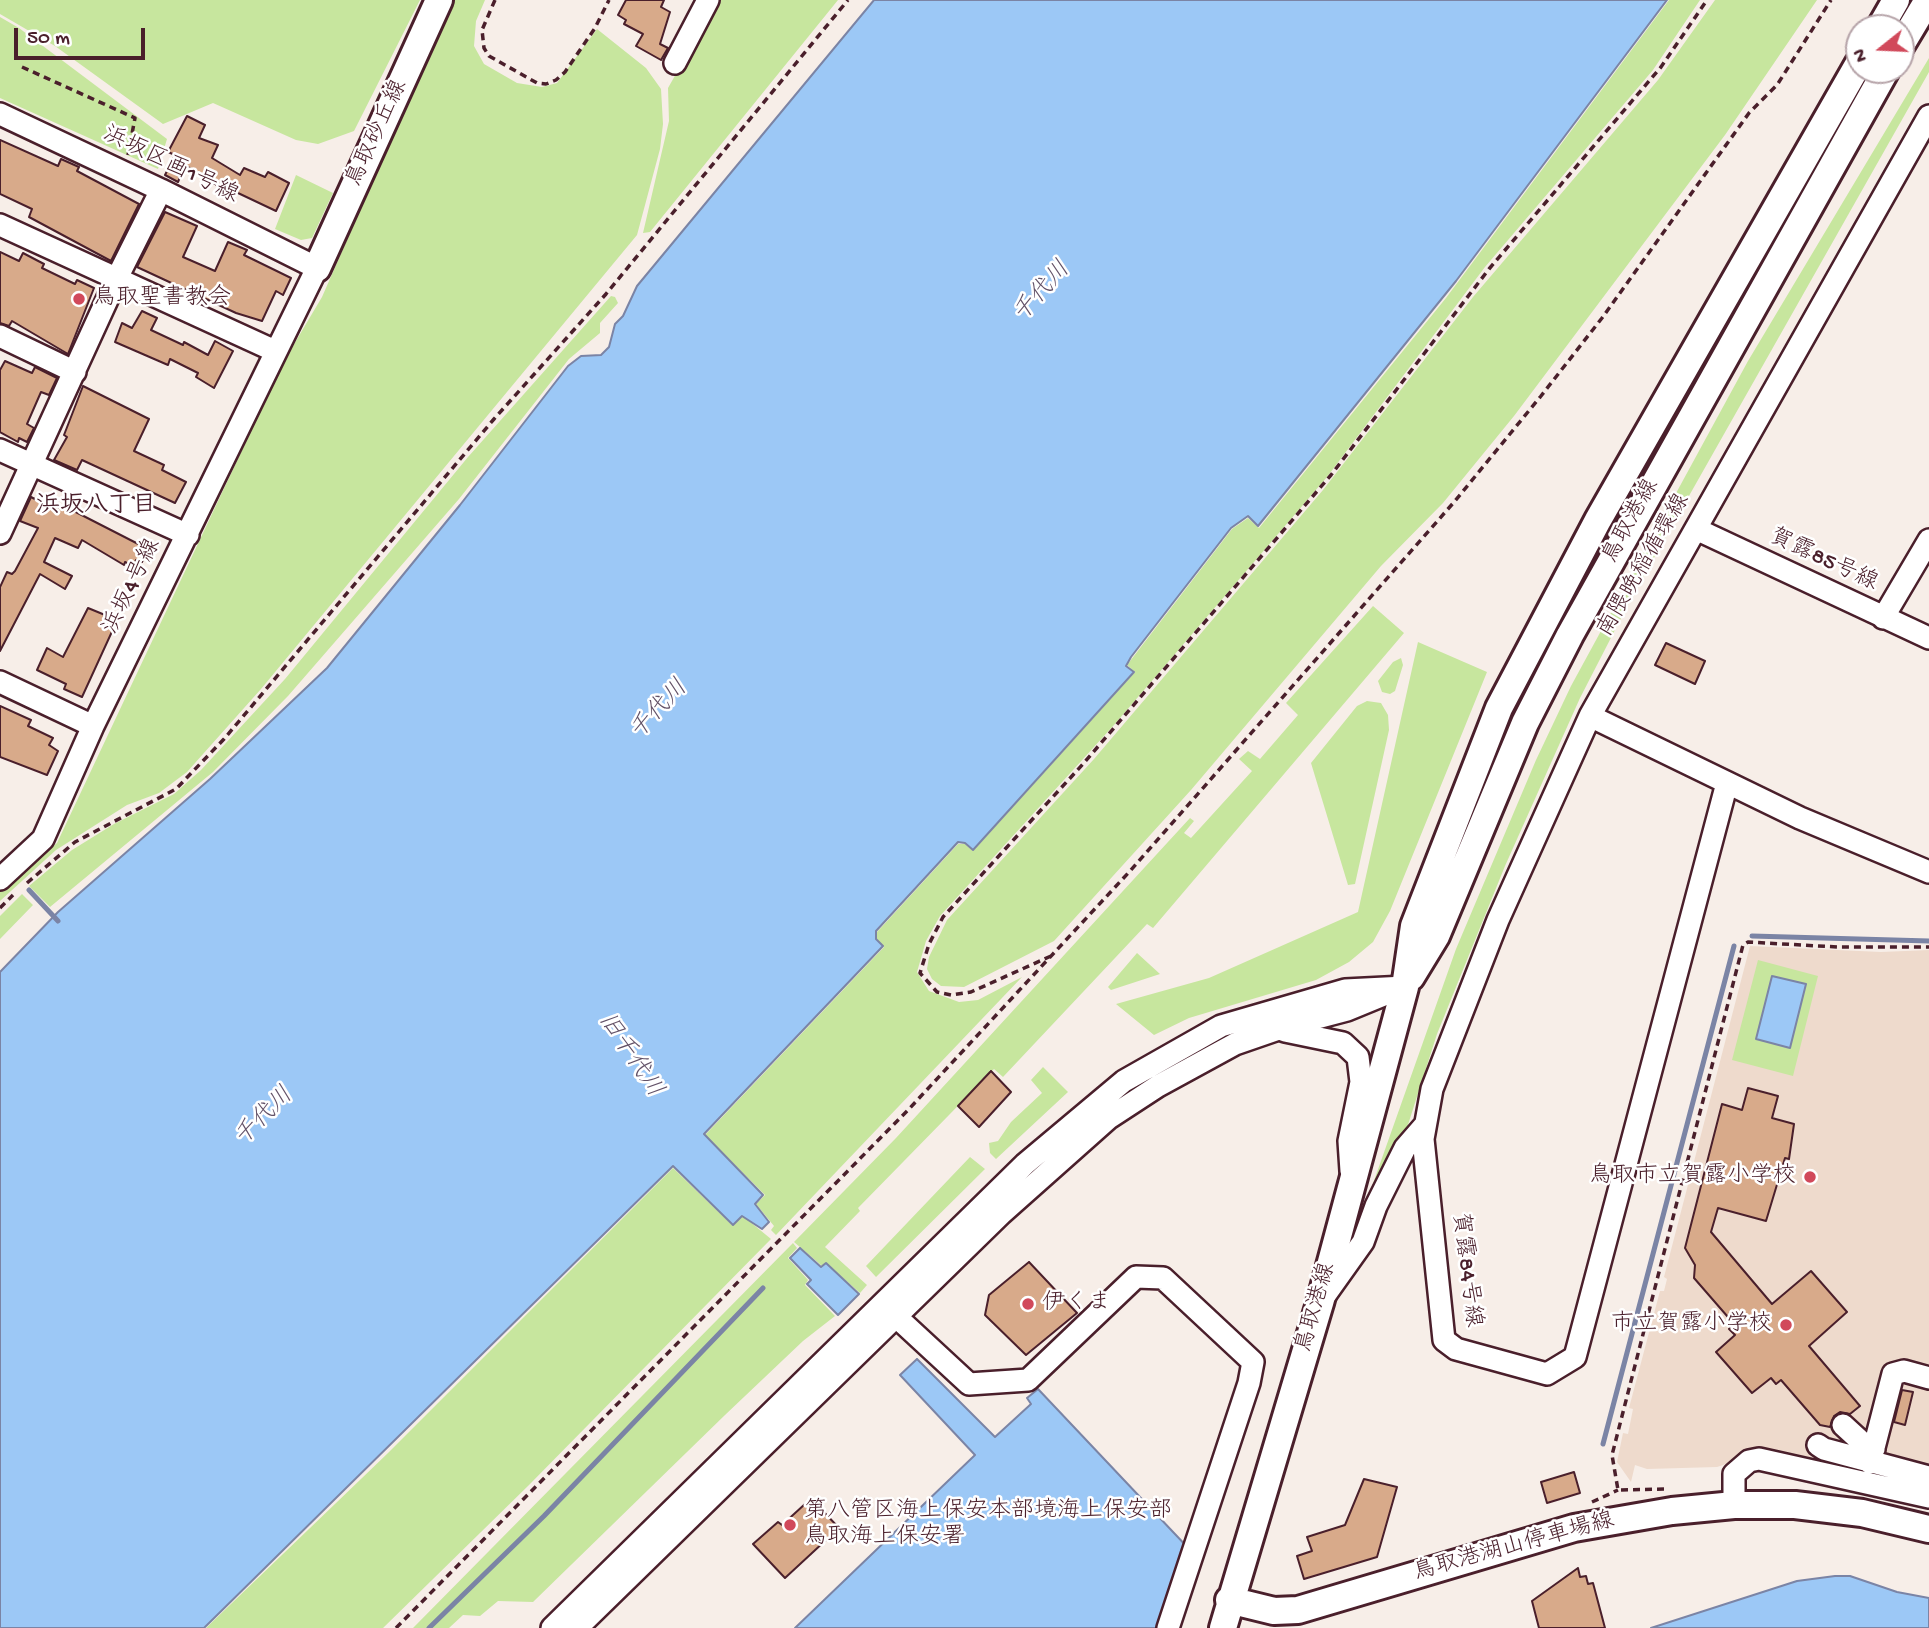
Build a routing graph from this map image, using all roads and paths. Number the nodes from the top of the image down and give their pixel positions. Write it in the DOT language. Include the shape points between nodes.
graph roads {
  1 [pos="439,0"];
  2 [pos="495,0"];
  3 [pos="609,0"];
  4 [pos="708,0"];
  5 [pos="848,0"];
  6 [pos="1707,0"];
  7 [pos="1831,0"];
  8 [pos="1928,0"];
  9 [pos="1915,22"];
  10 [pos="675,64"];
  11 [pos="22,66"];
  12 [pos="1847,84"];
  13 [pos="1878,84"];
  14 [pos="0,114"];
  15 [pos="1927,123"];
  16 [pos="120,152"];
  17 [pos="128,155"];
  18 [pos="136,160"];
  19 [pos="162,190"];
  20 [pos="0,225"];
  21 [pos="317,268"];
  22 [pos="117,278"];
  23 [pos="0,336"];
  24 [pos="275,351"];
  25 [pos="75,372"];
  26 [pos="0,450"];
  27 [pos="31,465"];
  28 [pos="1696,529"];
  29 [pos="0,533"];
  30 [pos="188,535"];
  31 [pos="1929,540"];
  32 [pos="1883,618"];
  33 [pos="1929,638"];
  34 [pos="0,682"];
  35 [pos="1590,716"];
  36 [pos="93,726"];
  37 [pos="1727,783"];
  38 [pos="1929,873"];
  39 [pos="23,886"];
  40 [pos="7,887"];
  41 [pos="0,908"];
  42 [pos="1929,947"];
  43 [pos="1052,955"];
  44 [pos="1405,987"];
  45 [pos="1276,1029"];
  46 [pos="1425,1125"];
  47 [pos="1352,1177"];
  48 [pos="881,1303"];
  49 [pos="1320,1303"];
  50 [pos="897,1319"];
  51 [pos="1929,1378"];
  52 [pos="1843,1425"];
  53 [pos="1818,1445"];
  54 [pos="1872,1456"];
  55 [pos="1929,1477"];
  56 [pos="1900,1480"];
  57 [pos="1666,1489"];
  58 [pos="1929,1497"];
  59 [pos="1734,1505"];
  60 [pos="1929,1529"];
  61 [pos="1229,1600"];
  62 [pos="396,1628"];
  63 [pos="552,1628"];
  64 [pos="577,1628"];
  65 [pos="1168,1628"];
  66 [pos="1223,1628"];
  1 -- 21 [label="main road, 鳥取砂丘線"];
  2 -- 3 [label="path" via="482,30 484,48 489,56 545,84 565,72"];
  4 -- 10 [label="street"];
  5 -- 39 [label="path" via="606,294 494,419 224,739 176,789 75,842"];
  6 -- 43 [label="path" via="1661,67 1489,269 1331,475 1083,764 943,917 920,973 937,992 951,995 971,992"];
  7 -- 43 [label="path" via="1777,85 1749,113 1602,318 1472,480"];
  8 -- 9 [label="main road"];
  11 -- 17 [label="path" via="135,118"];
  12 -- 44 [label="main road, 鳥取港線" via="1598,520 1499,708 1414,926"];
  13 -- 44 [label="main road, 鳥取港線" via="1570,635 1525,723 1436,936"];
  14 -- 19 [label="street, 浜坂区画1号線"];
  15 -- 28 [label="street, 南隈晩稲循環線"];
  16 -- 17 [label="path"];
  17 -- 18 [label="path"];
  19 -- 21 [label="street, 浜坂区画1号線"];
  19 -- 22 [label="street"];
  20 -- 22 [label="street"];
  21 -- 24 [label="street, 浜坂4号線"];
  22 -- 24 [label="street"];
  22 -- 25 [label="street"];
  23 -- 25 [label="street"];
  24 -- 30 [label="street, 浜坂4号線"];
  25 -- 27 [label="street"];
  26 -- 27 [label="street"];
  27 -- 29 [label="street"];
  27 -- 30 [label="street"];
  28 -- 32 [label="street, 賀露85号線"];
  28 -- 35 [label="street, 南隈晩稲循環線"];
  30 -- 36 [label="street, 浜坂4号線"];
  31 -- 32 [label="street"];
  32 -- 33 [label="street, 賀露85号線"];
  34 -- 36 [label="street"];
  35 -- 37 [label="street"];
  35 -- 46 [label="street, 賀露84号線" via="1498,920 1432,1089"];
  36 -- 40 [label="street, 浜坂4号線" via="43,839"];
  37 -- 38 [label="street"];
  37 -- 46 [label="street, 賀露84号線" via="1575,1357 1547,1374 1456,1349 1444,1339"];
  40 -- 41 [label="path"];
  42 -- 57 [label="path" via="1742,945 1612,1455 1618,1490"];
  43 -- 62 [label="path" via="899,1119"];
  44 -- 45 [label="street" via="1347,1010"];
  44 -- 47 [label="main road, 鳥取港線"];
  44 -- 48 [label="street" via="1345,990 1307,999 1221,1026 1168,1054 1124,1082 1025,1164"];
  45 -- 47 [label="street" via="1343,1043 1358,1057 1361,1082 1349,1141"];
  45 -- 50 [label="street" via="1235,1044 1109,1118 1001,1214"];
  46 -- 49 [label="street" via="1405,1148 1363,1242"];
  47 -- 49 [label="main road, 鳥取港線"];
  48 -- 50 [label="street"];
  48 -- 63 [label="street" via="781,1407"];
  49 -- 61 [label="main road, 鳥取港線"];
  50 -- 64 [label="street"];
  50 -- 65 [label="street" via="969,1384 1028,1380 1136,1277 1163,1278 1253,1362"];
  51 -- 54 [label="street" via="1904,1371 1893,1374"];
  52 -- 54 [label="street"];
  53 -- 54 [label="street" via="1824,1450"];
  54 -- 56 [label="street"];
  55 -- 56 [label="street"];
  56 -- 58 [label="street"];
  56 -- 59 [label="street" via="1759,1459 1734,1474"];
  59 -- 60 [label="main road, 鳥取港湖山停車場線" via="1863,1513"];
  59 -- 61 [label="main road, 鳥取港湖山停車場線" via="1574,1528 1298,1610 1273,1611"];
  61 -- 66 [label="main road, 鳥取港線"];
}
